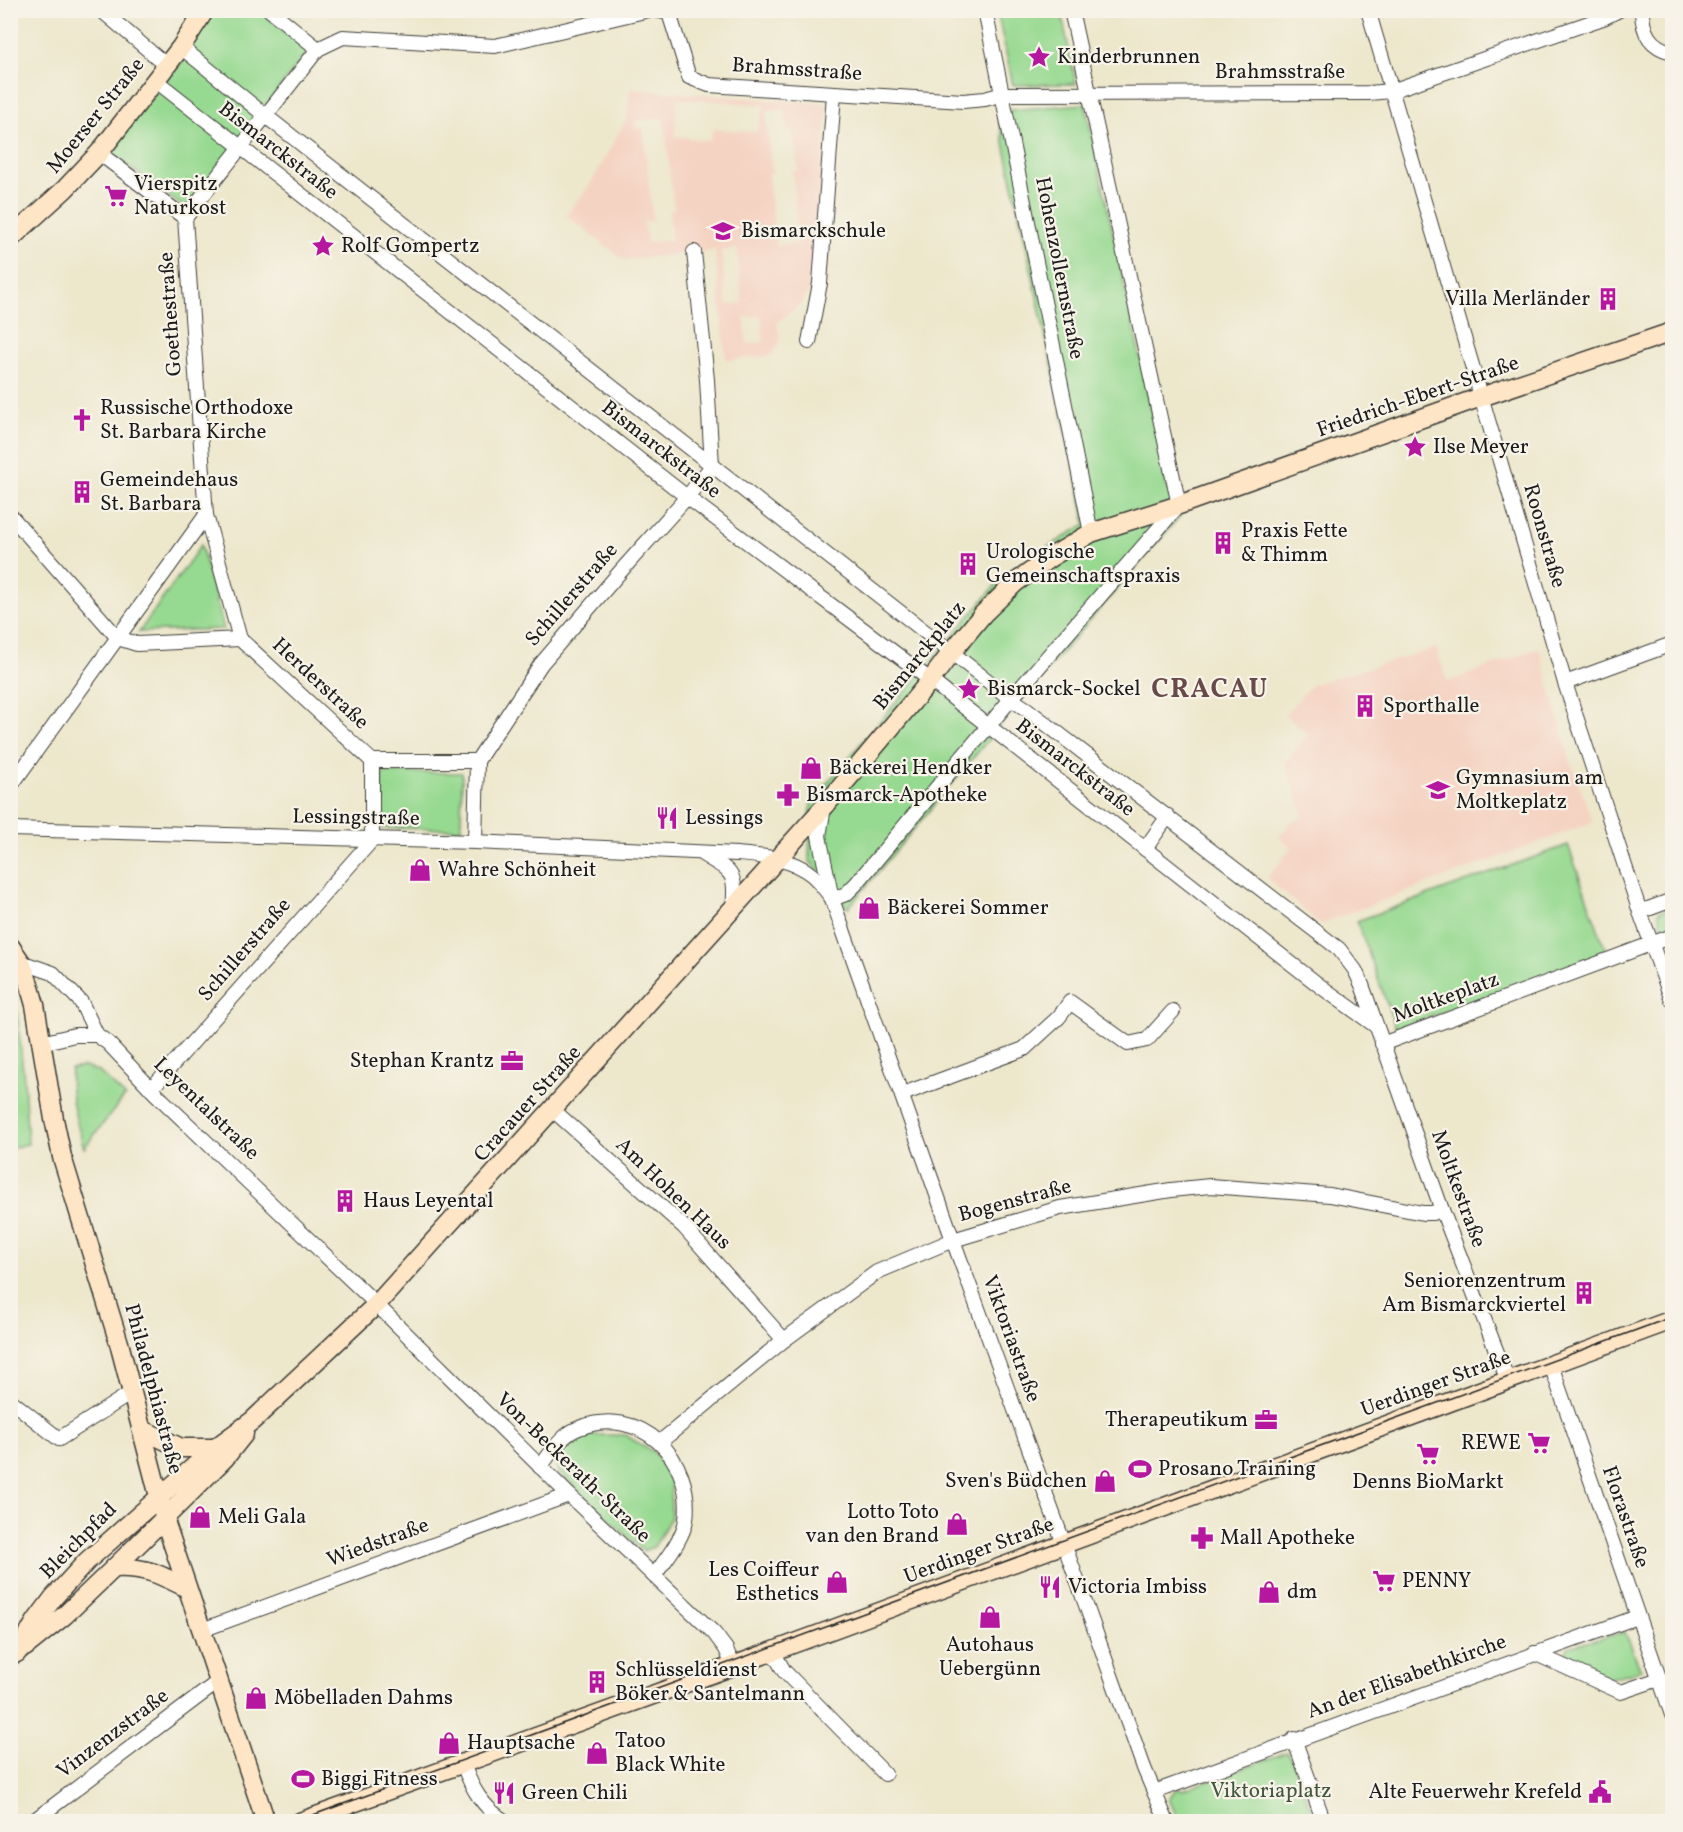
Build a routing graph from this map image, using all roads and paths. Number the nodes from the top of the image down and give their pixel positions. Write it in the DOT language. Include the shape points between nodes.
graph roads {
  1 [pos="101,10"];
  2 [pos="205,10"];
  3 [pos="270,10"];
  4 [pos="649,10"];
  5 [pos="654,10"];
  6 [pos="985,10"];
  7 [pos="1071,10"];
  8 [pos="1368,10"];
  9 [pos="1618,10"];
  10 [pos="1642,10"];
  11 [pos="669,12"];
  12 [pos="181,47"];
  13 [pos="318,49"];
  14 [pos="1672,54"];
  15 [pos="166,65"];
  16 [pos="155,80"];
  17 [pos="1391,91"];
  18 [pos="1089,93"];
  19 [pos="834,94"];
  20 [pos="1004,94"];
  21 [pos="267,117"];
  22 [pos="241,149"];
  23 [pos="99,153"];
  24 [pos="185,218"];
  25 [pos="10,239"];
  26 [pos="694,252"];
  27 [pos="1672,332"];
  28 [pos="809,342"];
  29 [pos="1481,398"];
  30 [pos="712,466"];
  31 [pos="687,497"];
  32 [pos="1179,505"];
  33 [pos="206,514"];
  34 [pos="10,515"];
  35 [pos="1090,533"];
  36 [pos="118,638"];
  37 [pos="240,639"];
  38 [pos="1672,644"];
  39 [pos="951,652"];
  40 [pos="930,681"];
  41 [pos="1565,683"];
  42 [pos="1011,699"];
  43 [pos="989,726"];
  44 [pos="372,761"];
  45 [pos="477,761"];
  46 [pos="10,787"];
  47 [pos="824,807"];
  48 [pos="1168,816"];
  49 [pos="10,830"];
  50 [pos="372,840"];
  51 [pos="475,842"];
  52 [pos="1145,849"];
  53 [pos="700,853"];
  54 [pos="777,860"];
  55 [pos="832,899"];
  56 [pos="1672,900"];
  57 [pos="733,908"];
  58 [pos="1640,912"];
  59 [pos="1315,930"];
  60 [pos="1672,936"];
  61 [pos="1652,943"];
  62 [pos="10,946"];
  63 [pos="21,962"];
  64 [pos="1672,1000"];
  65 [pos="1173,1011"];
  66 [pos="1376,1026"];
  67 [pos="98,1035"];
  68 [pos="41,1043"];
  69 [pos="1382,1044"];
  70 [pos="151,1089"];
  71 [pos="903,1094"];
  72 [pos="552,1110"];
  73 [pos="1442,1210"];
  74 [pos="953,1240"];
  75 [pos="377,1304"];
  76 [pos="1672,1320"];
  77 [pos="784,1340"];
  78 [pos="1551,1365"];
  79 [pos="1508,1381"];
  80 [pos="131,1394"];
  81 [pos="10,1400"];
  82 [pos="252,1421"];
  83 [pos="141,1429"];
  84 [pos="660,1442"];
  85 [pos="215,1448"];
  86 [pos="540,1467"];
  87 [pos="569,1495"];
  88 [pos="159,1496"];
  89 [pos="165,1518"];
  90 [pos="1064,1544"];
  91 [pos="114,1568"];
  92 [pos="654,1576"];
  93 [pos="187,1588"];
  94 [pos="1637,1617"];
  95 [pos="201,1630"];
  96 [pos="772,1650"];
  97 [pos="1534,1653"];
  98 [pos="14,1657"];
  99 [pos="733,1666"];
  100 [pos="1659,1679"];
  101 [pos="219,1681"];
  102 [pos="1672,1715"];
  103 [pos="1294,1740"];
  104 [pos="463,1763"];
  105 [pos="885,1774"];
  106 [pos="1154,1791"];
  107 [pos="32,1821"];
  108 [pos="266,1821"];
  109 [pos="300,1821"];
  110 [pos="506,1821"];
  111 [pos="1167,1821"];
  112 [pos="1324,1821"];
  1 -- 15 [label="street"];
  2 -- 12 [label="main road, Moerser Straße"];
  3 -- 13 [label="street"];
  4 -- 13 [label="street" via="495,46 343,37"];
  5 -- 11 [label="street, Brahmsstraße"];
  6 -- 20 [label="street, Hohenzollernstraße"];
  7 -- 18 [label="street"];
  8 -- 17 [label="street, Roonstraße"];
  9 -- 17 [label="street, Brahmsstraße"];
  10 -- 14 [label="street" via="1643,27 1651,41"];
  11 -- 19 [label="street, Brahmsstraße" via="689,77 709,85"];
  12 -- 15 [label="main road, Moerser Straße"];
  12 -- 21 [label="street, Bismarckstraße"];
  13 -- 21 [label="street"];
  15 -- 16 [label="main road, Moerser Straße"];
  16 -- 22 [label="street, Bismarckstraße"];
  16 -- 23 [label="main road, Moerser Straße"];
  17 -- 18 [label="street, Brahmsstraße"];
  17 -- 29 [label="street, Roonstraße"];
  18 -- 20 [label="street, Brahmsstraße"];
  18 -- 32 [label="street"];
  19 -- 20 [label="street, Brahmsstraße" via="963,101"];
  19 -- 28 [label="street" via="820,283"];
  20 -- 35 [label="street, Hohenzollernstraße"];
  21 -- 22 [label="street"];
  21 -- 30 [label="street, Bismarckstraße"];
  22 -- 24 [label="street"];
  22 -- 31 [label="street, Bismarckstraße"];
  23 -- 24 [label="street"];
  23 -- 25 [label="main road, Moerser Straße"];
  24 -- 33 [label="street, Goethestraße"];
  26 -- 30 [label="street, Bismarckstraße"];
  27 -- 29 [label="main road, Friedrich-Ebert-Straße"];
  29 -- 32 [label="main road, Friedrich-Ebert-Straße"];
  29 -- 41 [label="street, Roonstraße"];
  30 -- 31 [label="street, Schillerstraße"];
  30 -- 39 [label="street, Bismarckstraße"];
  31 -- 40 [label="street, Bismarckstraße"];
  31 -- 45 [label="street, Schillerstraße" via="541,664"];
  32 -- 35 [label="main road, Bismarckplatz"];
  32 -- 42 [label="street"];
  33 -- 36 [label="street"];
  33 -- 37 [label="street, Goethestraße"];
  34 -- 36 [label="street"];
  35 -- 39 [label="main road, Bismarckplatz" via="1015,583"];
  36 -- 37 [label="street" via="137,644"];
  36 -- 46 [label="street"];
  37 -- 44 [label="street, Herderstraße"];
  38 -- 41 [label="street"];
  39 -- 40 [label="main road, Bismarckplatz"];
  39 -- 42 [label="street, Bismarckstraße"];
  40 -- 43 [label="street, Bismarckstraße"];
  40 -- 47 [label="main road, Bismarckplatz"];
  41 -- 58 [label="street, Roonstraße"];
  42 -- 43 [label="street"];
  42 -- 48 [label="street, Bismarckstraße"];
  43 -- 52 [label="street, Bismarckstraße"];
  43 -- 55 [label="street" via="856,884 846,894"];
  44 -- 45 [label="street"];
  44 -- 50 [label="street"];
  45 -- 51 [label="street"];
  47 -- 54 [label="main road, Bismarckplatz"];
  47 -- 55 [label="street, Viktoriastraße" via="819,836"];
  48 -- 52 [label="street, Bismarckstraße"];
  48 -- 59 [label="street, Bismarckstraße"];
  49 -- 50 [label="street, Lessingstraße"];
  50 -- 51 [label="street, Lessingstraße"];
  50 -- 70 [label="street, Schillerstraße"];
  51 -- 53 [label="street, Lessingstraße"];
  52 -- 66 [label="street, Bismarckstraße"];
  53 -- 54 [label="street, Lessingstraße"];
  53 -- 57 [label="street, Lessingstraße" via="726,868 733,877"];
  54 -- 55 [label="street, Viktoriastraße" via="793,863 813,876"];
  54 -- 57 [label="main road, Cracauer Straße"];
  55 -- 71 [label="street, Viktoriastraße"];
  56 -- 58 [label="street"];
  57 -- 72 [label="main road, Cracauer Straße"];
  58 -- 61 [label="street, Roonstraße"];
  59 -- 66 [label="street, Moltkeplatz" via="1339,949 1355,970"];
  60 -- 61 [label="street, Moltkeplatz"];
  61 -- 64 [label="street, Roonstraße"];
  61 -- 69 [label="street, Moltkeplatz"];
  62 -- 63 [label="main road"];
  63 -- 67 [label="street, Leyentalstraße" via="53,973 81,1002"];
  63 -- 68 [label="main road, Philadelphiastraße" via="35,1005"];
  65 -- 71 [label="street" via="1147,1040 1128,1044 1070,1002 1024,1049"];
  66 -- 69 [label="street, Moltkeplatz"];
  67 -- 68 [label="street" via="75,1035"];
  67 -- 70 [label="street, Leyentalstraße"];
  68 -- 80 [label="main road, Philadelphiastraße" via="62,1157"];
  69 -- 73 [label="street, Moltkestraße"];
  70 -- 75 [label="street, Leyentalstraße"];
  71 -- 74 [label="street, Viktoriastraße"];
  72 -- 75 [label="main road, Cracauer Straße"];
  72 -- 77 [label="street, Am Hohen Haus" via="684,1227"];
  73 -- 74 [label="street, Bogenstraße" via="1423,1213 1330,1195 1210,1186 1060,1208"];
  73 -- 79 [label="street, Moltkestraße"];
  74 -- 77 [label="street, Bogenstraße" via="877,1272"];
  74 -- 90 [label="street, Viktoriastraße"];
  75 -- 82 [label="main road, Cracauer Straße"];
  75 -- 86 [label="street, Von-Beckerath-Straße"];
  76 -- 78 [label="main road, Uerdinger Straße"];
  77 -- 84 [label="street, Bogenstraße"];
  78 -- 79 [label="main road, Uerdinger Straße"];
  78 -- 94 [label="street, Florastraße"];
  79 -- 90 [label="main road, Uerdinger Straße"];
  80 -- 81 [label="street" via="59,1439"];
  80 -- 83 [label="main road, Philadelphiastraße"];
  82 -- 85 [label="main road, Cracauer Straße"];
  82 -- 89 [label="main road, Cracauer Straße" via="225,1458"];
  83 -- 85 [label="main road" via="181,1448"];
  83 -- 88 [label="main road, Philadelphiastraße"];
  84 -- 86 [label="street" via="638,1428 608,1421 578,1428 559,1442"];
  84 -- 92 [label="street" via="680,1470 686,1521 675,1546"];
  85 -- 88 [label="main road, Cracauer Straße"];
  86 -- 87 [label="street, Von-Beckerath-Straße"];
  87 -- 92 [label="street, Von-Beckerath-Straße"];
  87 -- 95 [label="street, Wiedstraße"];
  88 -- 89 [label="main road, Philadelphiastraße"];
  88 -- 98 [label="main road, Bleichpfad" via="87,1561 54,1597"];
  89 -- 91 [label="main road, Bleichpfad"];
  89 -- 93 [label="main road, Philadelphiastraße"];
  90 -- 96 [label="main road, Uerdinger Straße"];
  90 -- 106 [label="street, Viktoriastraße"];
  91 -- 93 [label="main road" via="146,1569"];
  91 -- 98 [label="main road, Bleichpfad"];
  92 -- 99 [label="street, Von-Beckerath-Straße" via="714,1633"];
  93 -- 95 [label="main road, Philadelphiastraße"];
  94 -- 97 [label="street, An der Elisabethkirche"];
  94 -- 100 [label="street, Florastraße"];
  95 -- 101 [label="main road, Philadelphiastraße"];
  96 -- 99 [label="main road, Uerdinger Straße"];
  96 -- 105 [label="street" via="784,1671"];
  97 -- 100 [label="street, An der Elisabethkirche" via="1621,1692"];
  97 -- 103 [label="street, An der Elisabethkirche"];
  99 -- 104 [label="main road, Uerdinger Straße"];
  100 -- 102 [label="street, Florastraße"];
  101 -- 107 [label="street, Vinzenzstraße"];
  101 -- 108 [label="main road, Philadelphiastraße"];
  103 -- 106 [label="street"];
  103 -- 112 [label="street"];
  104 -- 109 [label="main road, Uerdinger Straße"];
  104 -- 110 [label="street" via="474,1791 494,1815"];
  106 -- 111 [label="street"];
}
